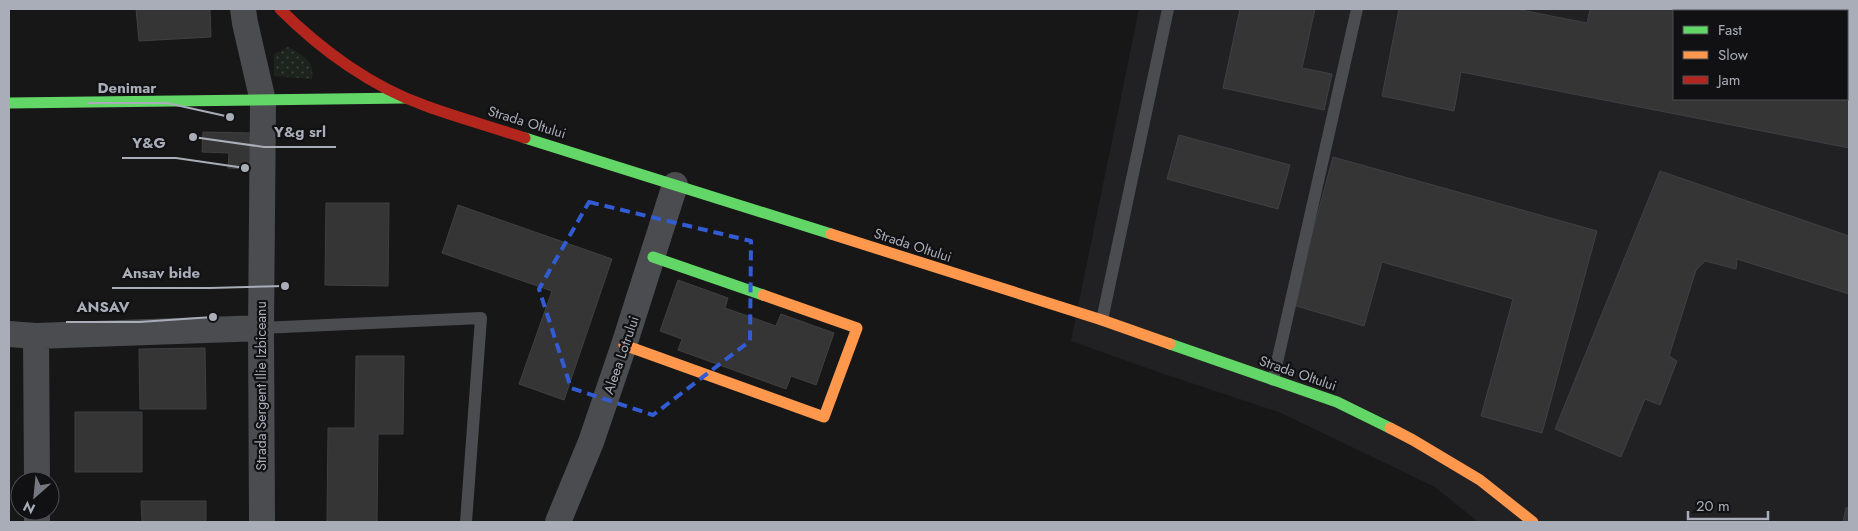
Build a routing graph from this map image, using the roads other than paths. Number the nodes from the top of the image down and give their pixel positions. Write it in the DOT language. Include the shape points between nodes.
graph roads {
  1 [pos="243,9"];
  2 [pos="280,9"];
  3 [pos="1168,9"];
  4 [pos="1357,9"];
  5 [pos="405,98"];
  6 [pos="263,100"];
  7 [pos="9,103"];
  8 [pos="675,185"];
  9 [pos="653,256"];
  10 [pos="1102,320"];
  11 [pos="261,328"];
  12 [pos="9,334"];
  13 [pos="36,336"];
  14 [pos="624,345"];
  15 [pos="1273,380"];
  16 [pos="37,471"];
  17 [pos="262,522"];
  18 [pos="466,522"];
  19 [pos="558,522"];
  20 [pos="1533,522"];
  1 -- 6 [label="street, Strada Sergent Ilie Izbiceanu"];
  2 -- 5 [label="main road, Strada Oltului" via="351,66"];
  3 -- 10 [label="lane"];
  4 -- 15 [label="lane"];
  5 -- 6 [label="main road"];
  5 -- 8 [label="main road, Strada Oltului"];
  6 -- 7 [label="main road"];
  6 -- 11 [label="street, Strada Sergent Ilie Izbiceanu"];
  8 -- 9 [label="street, Aleea Lotrului"];
  8 -- 10 [label="main road, Strada Oltului"];
  9 -- 14 [label="street, Aleea Lotrului"];
  9 -- 14 [label="main road" via="857,328 824,417"];
  10 -- 15 [label="main road, Strada Oltului"];
  11 -- 13 [label="street"];
  11 -- 17 [label="street, Strada Sergent Ilie Izbiceanu"];
  11 -- 18 [label="lane" via="480,318"];
  12 -- 13 [label="street"];
  13 -- 16 [label="street"];
  14 -- 19 [label="street, Aleea Lotrului" via="591,442"];
  15 -- 20 [label="main road, Strada Oltului" via="1337,402 1413,440 1480,480"];
}
